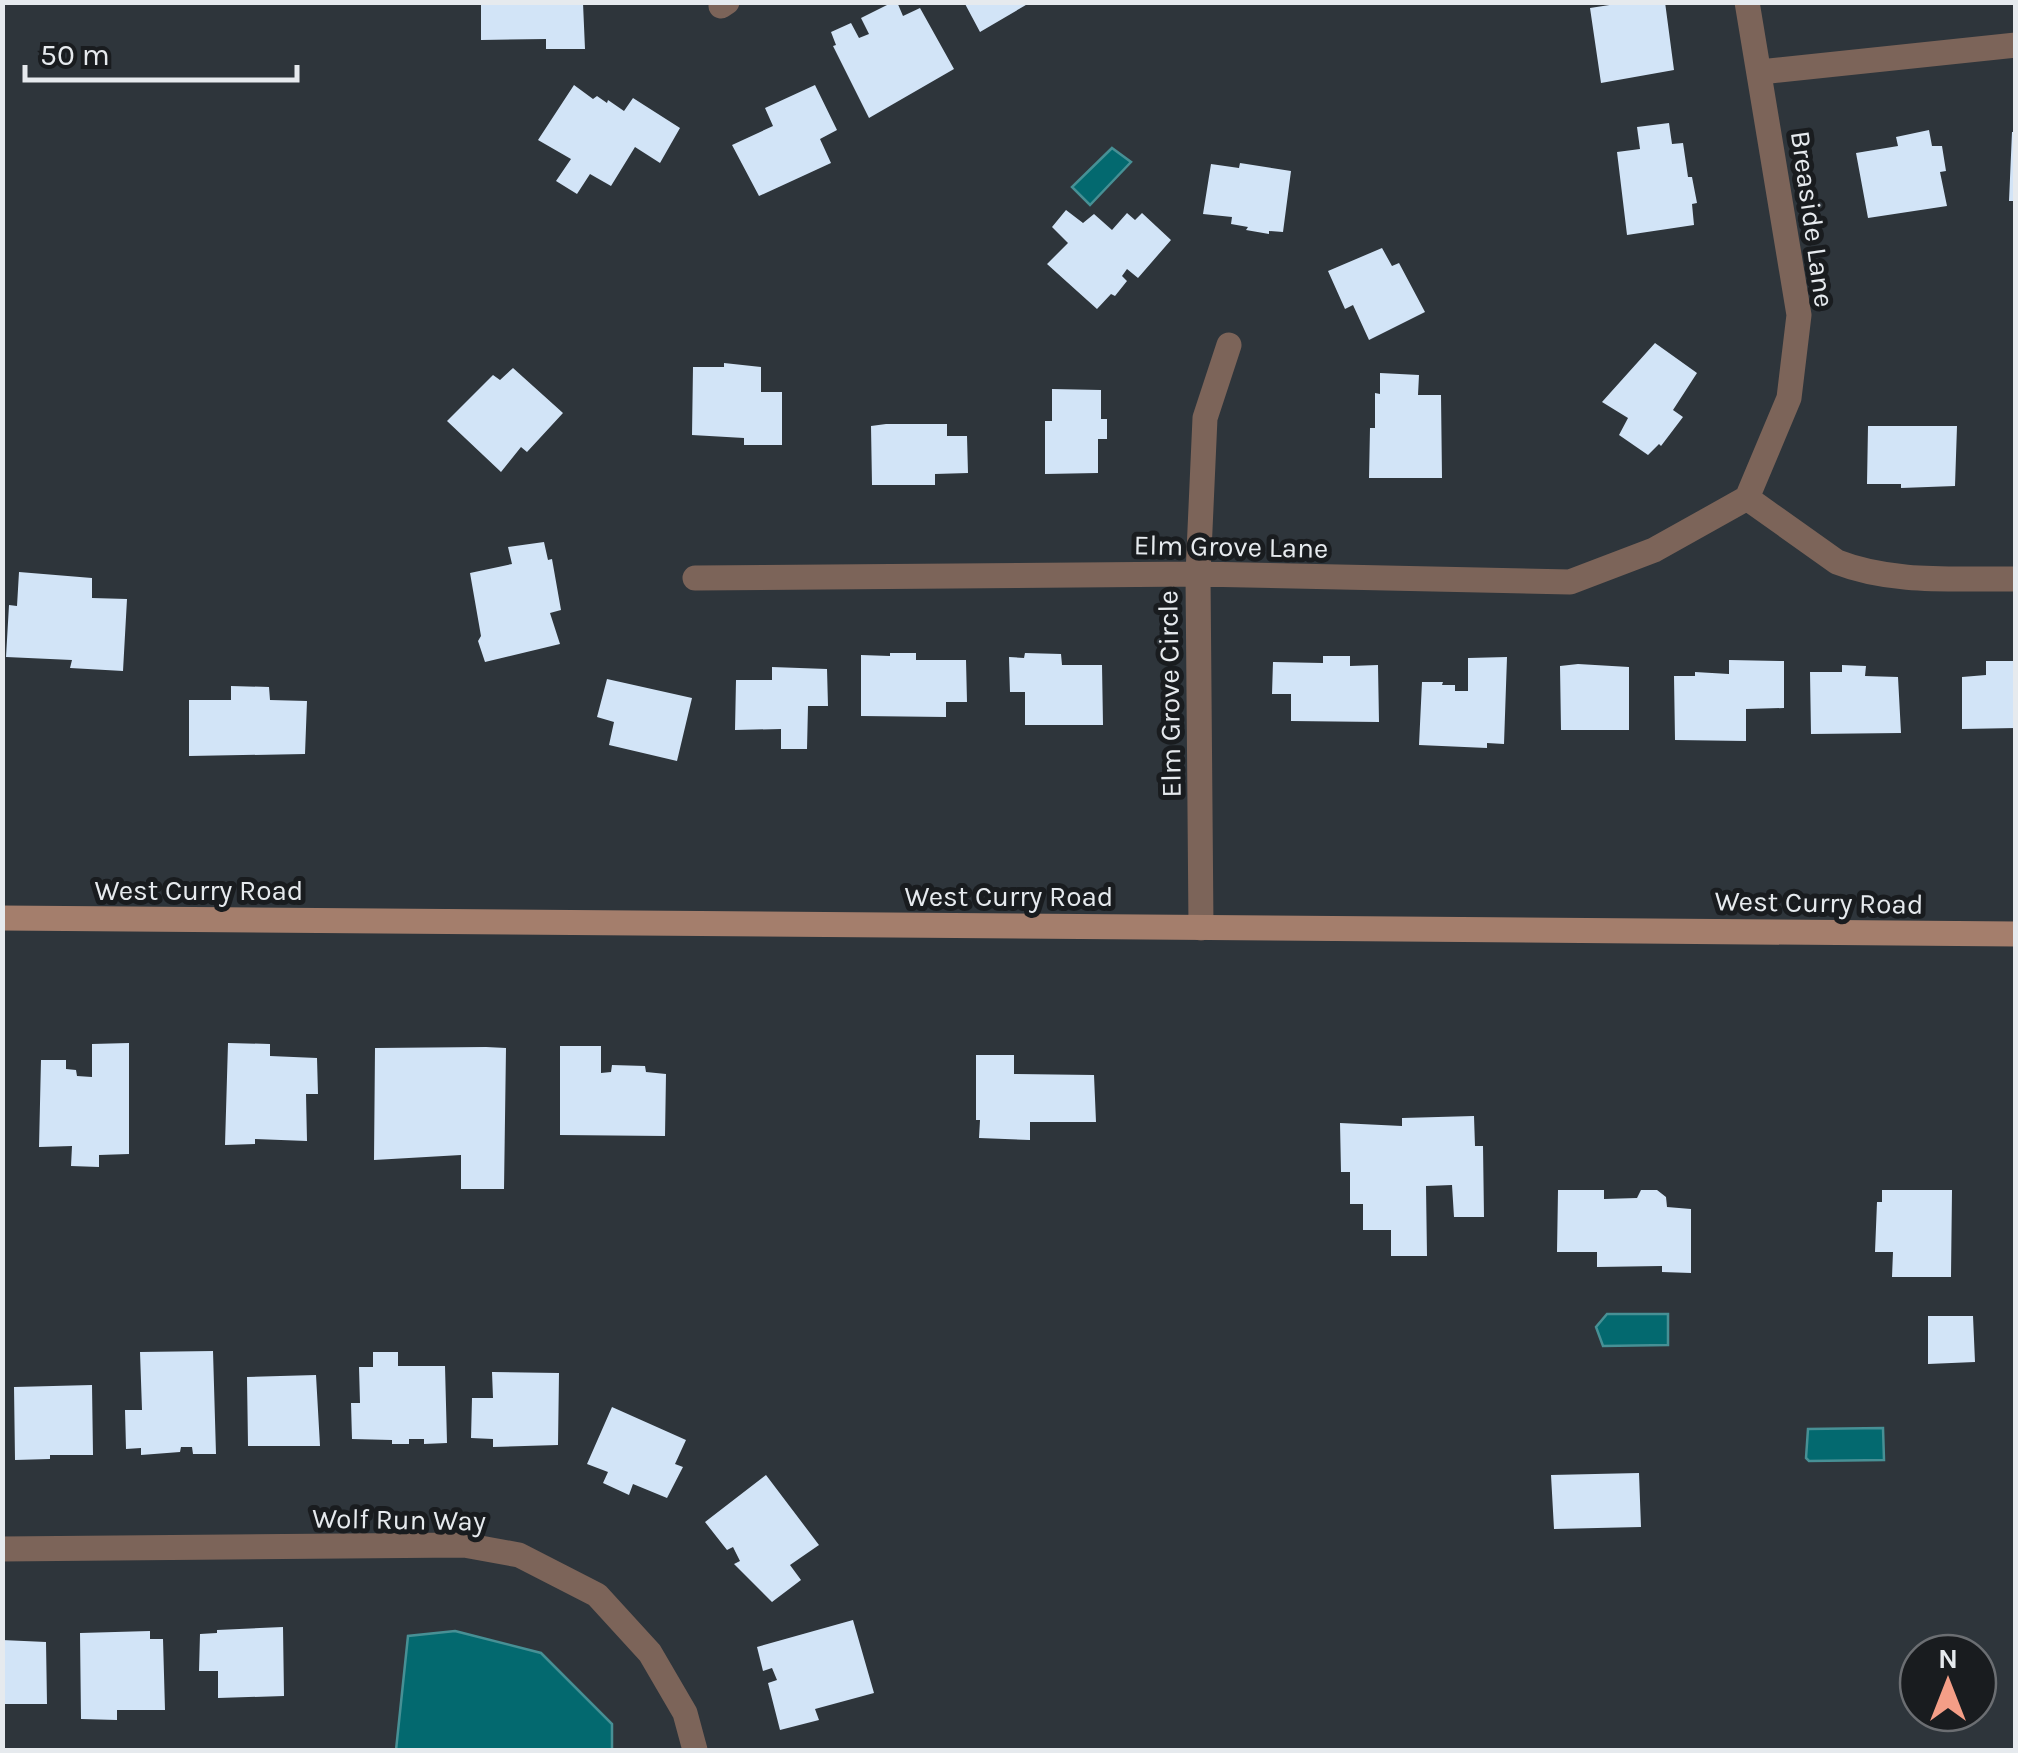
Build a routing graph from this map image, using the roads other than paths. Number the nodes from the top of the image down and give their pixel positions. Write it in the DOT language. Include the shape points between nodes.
graph roads {
  1 [pos="1748,2"];
  2 [pos="2016,45"];
  3 [pos="1760,72"];
  4 [pos="1229,345"];
  5 [pos="1747,498"];
  6 [pos="1198,574"];
  7 [pos="696,578"];
  8 [pos="2016,579"];
  9 [pos="2,918"];
  10 [pos="1202,928"];
  11 [pos="2016,934"];
  12 [pos="2,1549"];
  13 [pos="695,1750"];
  1 -- 3 [label="street, Breaside Lane"];
  2 -- 3 [label="street"];
  3 -- 5 [label="street, Breaside Lane" via="1799,315 1788,398"];
  4 -- 6 [label="street, Elm Grove Circle" via="1205,418"];
  5 -- 6 [label="street, Elm Grove Lane" via="1654,550 1570,582"];
  5 -- 8 [label="street" via="1852,568 1899,578"];
  6 -- 7 [label="street, Elm Grove Lane"];
  6 -- 10 [label="street, Elm Grove Circle"];
  9 -- 10 [label="street, West Curry Road"];
  10 -- 11 [label="street, West Curry Road"];
  12 -- 13 [label="street, Wolf Run Way" via="464,1545 519,1555 596,1595 650,1652 685,1712"];
}
